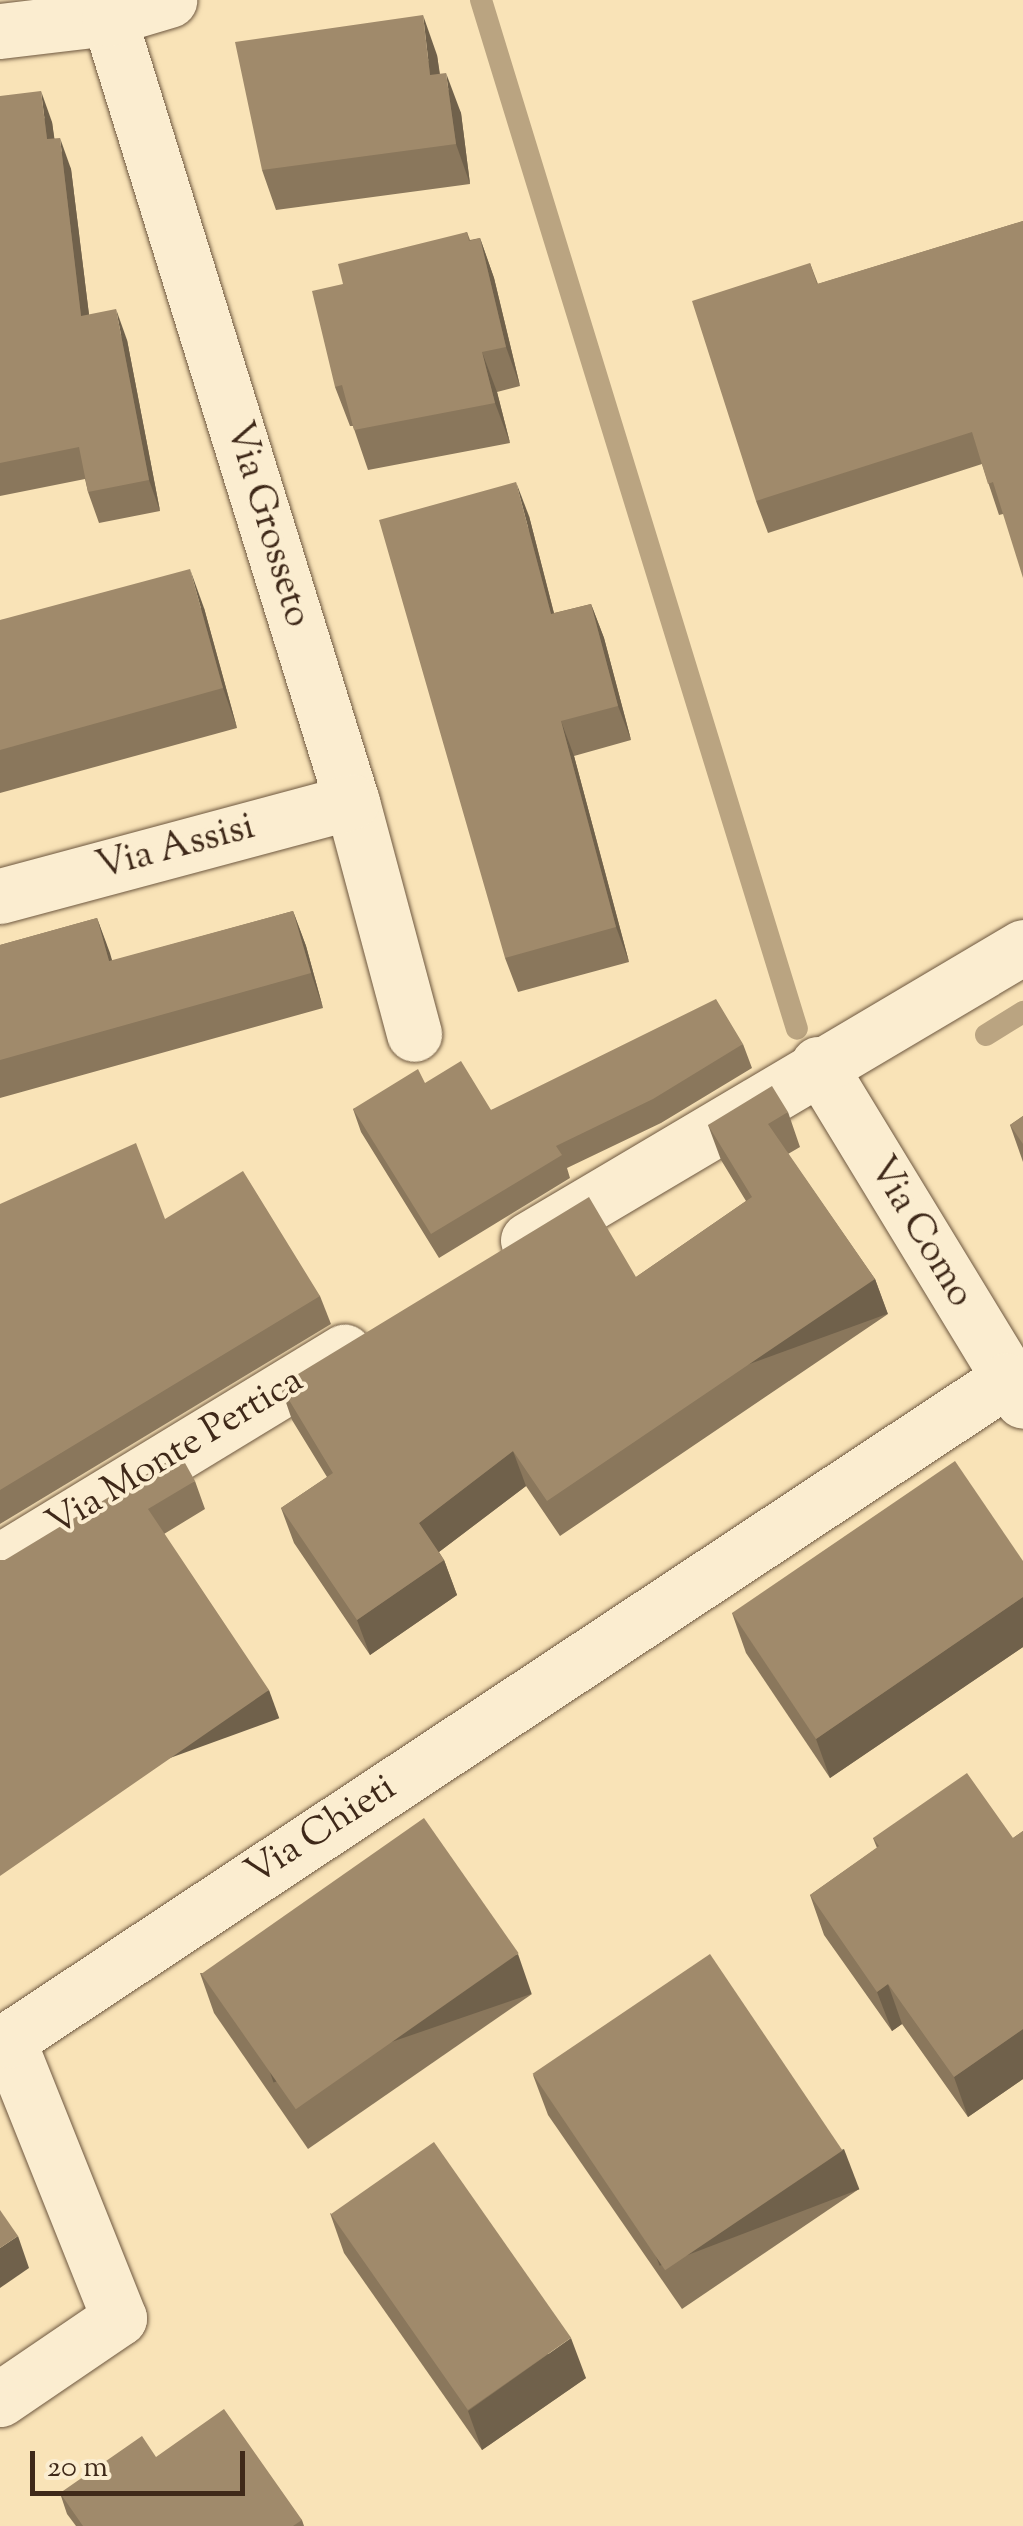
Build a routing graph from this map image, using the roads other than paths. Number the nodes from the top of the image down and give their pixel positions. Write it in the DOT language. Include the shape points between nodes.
graph roads {
  1 [pos="169,0"];
  2 [pos="109,18"];
  3 [pos="0,32"];
  4 [pos="352,802"];
  5 [pos="0,896"];
  6 [pos="1023,948"];
  7 [pos="414,1034"];
  8 [pos="818,1064"];
  9 [pos="477,1271"];
  10 [pos="392,1322"];
  11 [pos="1015,1390"];
  12 [pos="0,1561"];
  13 [pos="0,2400"];
  1 -- 2 [label="street"];
  2 -- 3 [label="street"];
  2 -- 4 [label="street, Via Grosseto"];
  4 -- 5 [label="street, Via Assisi"];
  4 -- 7 [label="street, Via Grosseto"];
  6 -- 8 [label="street"];
  8 -- 9 [label="street"];
  8 -- 11 [label="street, Via Como"];
  10 -- 12 [label="street, Via Monte Pertica"];
  11 -- 13 [label="street, Via Chieti" via="8,2040 119,2318"];
}
